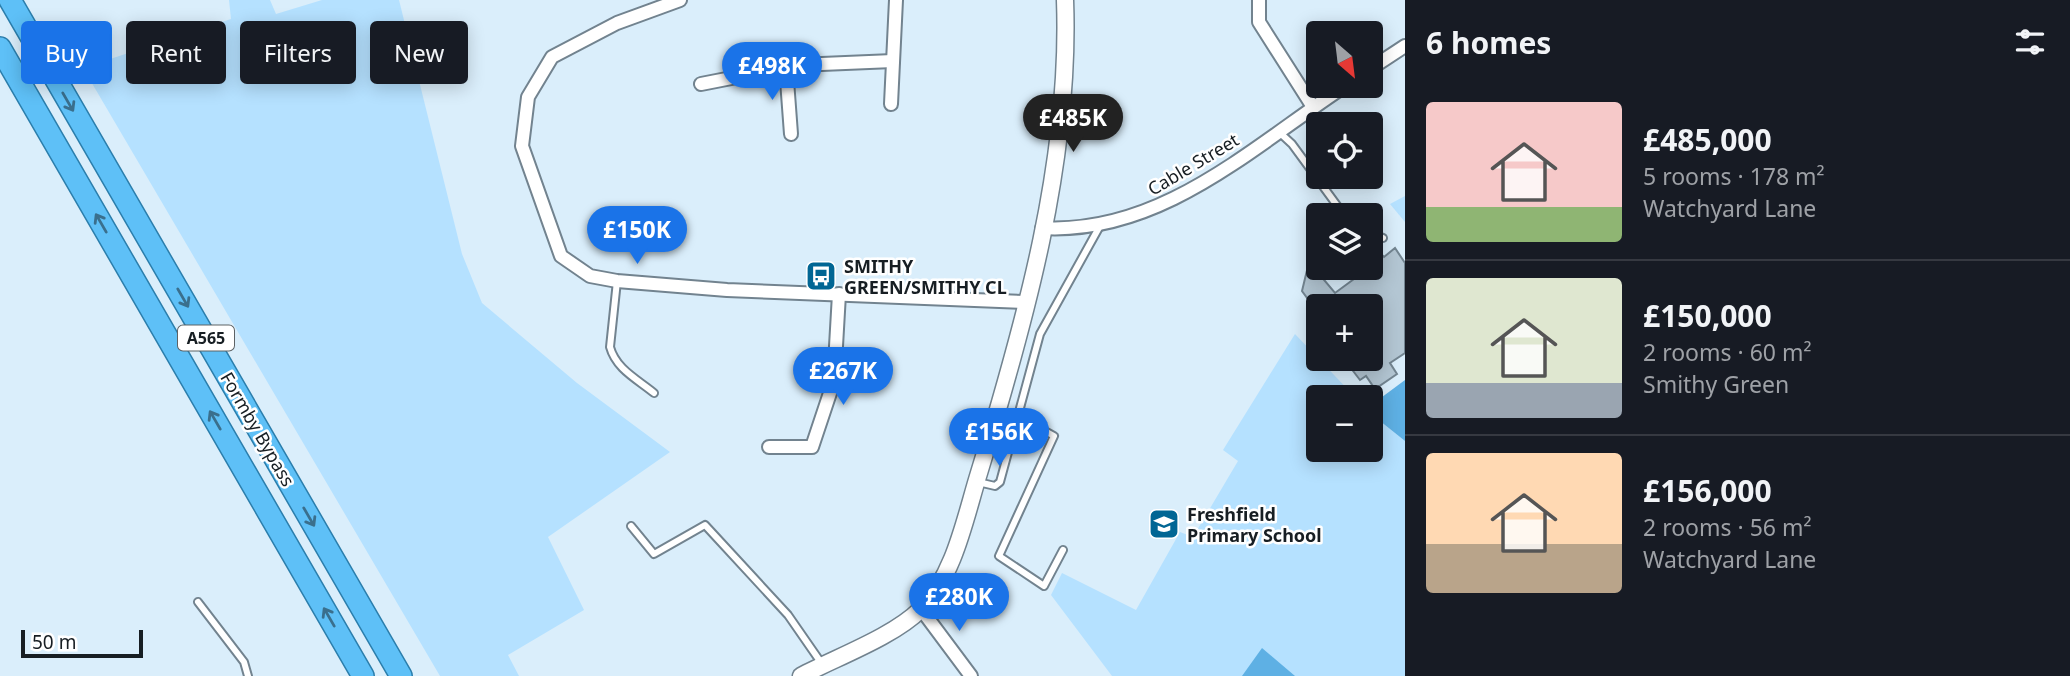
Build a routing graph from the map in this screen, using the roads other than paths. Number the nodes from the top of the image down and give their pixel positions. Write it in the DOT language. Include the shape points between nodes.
graph roads {
  1 [pos="10,0"];
  2 [pos="680,0"];
  3 [pos="896,0"];
  4 [pos="1065,0"];
  5 [pos="1259,0"];
  6 [pos="1405,46"];
  7 [pos="0,48"];
  8 [pos="1383,60"];
  9 [pos="893,61"];
  10 [pos="786,67"];
  11 [pos="701,84"];
  12 [pos="1327,98"];
  13 [pos="891,104"];
  14 [pos="1313,107"];
  15 [pos="1279,132"];
  16 [pos="790,134"];
  17 [pos="1335,203"];
  18 [pos="1101,224"];
  19 [pos="1042,228"];
  20 [pos="617,281"];
  21 [pos="839,295"];
  22 [pos="1025,302"];
  23 [pos="654,393"];
  24 [pos="1018,416"];
  25 [pos="769,447"];
  26 [pos="976,482"];
  27 [pos="631,526"];
  28 [pos="1063,550"];
  29 [pos="198,602"];
  30 [pos="921,609"];
  31 [pos="822,665"];
  32 [pos="248,676"];
  33 [pos="363,676"];
  34 [pos="401,676"];
  35 [pos="801,676"];
  36 [pos="971,676"];
  1 -- 34 [label="highway, Formby Bypass / A565, one-way"];
  2 -- 20 [label="street" via="617,23 552,57 528,97 522,146 561,256 590,276"];
  3 -- 9 [label="street"];
  4 -- 19 [label="street" via="1059,125"];
  5 -- 14 [label="street" via="1259,22"];
  6 -- 8 [label="street"];
  33 -- 7 [label="highway, Formby Bypass / A565, one-way"];
  9 -- 10 [label="street"];
  9 -- 13 [label="street"];
  10 -- 11 [label="street"];
  10 -- 16 [label="street"];
  12 -- 14 [label="street, Cable Street"];
  14 -- 15 [label="street, Cable Street"];
  15 -- 17 [label="lane"];
  15 -- 18 [label="street, Cable Street" via="1164,206"];
  18 -- 19 [label="street, Cable Street"];
  18 -- 24 [label="lane" via="1040,334"];
  19 -- 22 [label="street"];
  20 -- 21 [label="street"];
  20 -- 23 [label="lane" via="610,347 617,365"];
  21 -- 22 [label="street"];
  21 -- 25 [label="street" via="834,380 812,447"];
  22 -- 26 [label="street"];
  24 -- 26 [label="lane" via="1000,482 995,486"];
  24 -- 28 [label="lane" via="1054,436 999,556 1044,586"];
  26 -- 30 [label="street" via="943,579"];
  27 -- 31 [label="lane" via="654,555 705,525 788,615"];
  29 -- 32 [label="lane" via="244,662"];
  30 -- 31 [label="street"];
  30 -- 36 [label="street"];
  31 -- 35 [label="street"];
}
